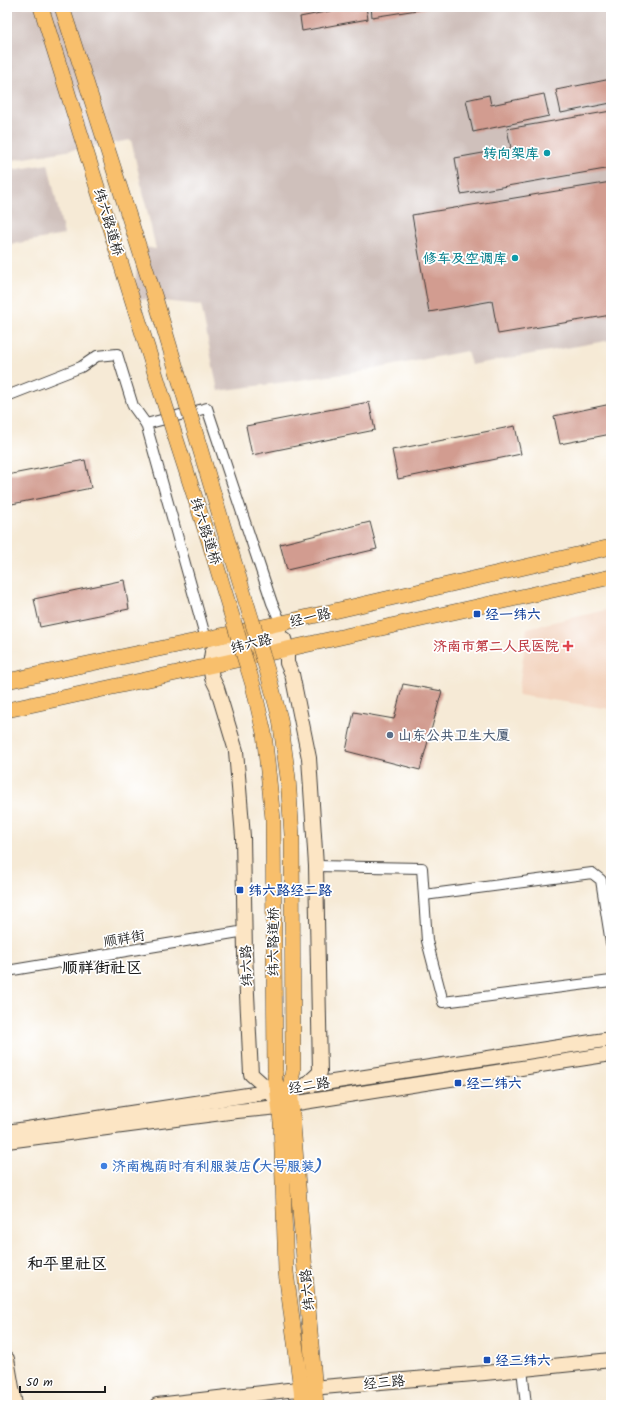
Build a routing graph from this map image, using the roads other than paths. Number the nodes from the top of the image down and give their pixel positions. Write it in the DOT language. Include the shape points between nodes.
graph roads {
  1 [pos="41,7"];
  2 [pos="62,7"];
  3 [pos="7,396"];
  4 [pos="146,424"];
  5 [pos="611,547"];
  6 [pos="611,577"];
  7 [pos="281,624"];
  8 [pos="206,639"];
  9 [pos="287,649"];
  10 [pos="210,665"];
  11 [pos="7,681"];
  12 [pos="7,710"];
  13 [pos="316,866"];
  14 [pos="424,895"];
  15 [pos="245,931"];
  16 [pos="611,943"];
  17 [pos="7,971"];
  18 [pos="611,980"];
  19 [pos="611,1039"];
  20 [pos="611,1054"];
  21 [pos="293,1070"];
  22 [pos="275,1071"];
  23 [pos="306,1086"];
  24 [pos="279,1090"];
  25 [pos="285,1105"];
  26 [pos="7,1132"];
  27 [pos="7,1141"];
  28 [pos="7,1359"];
  29 [pos="611,1360"];
  30 [pos="522,1369"];
  31 [pos="308,1388"];
  32 [pos="15,1405"];
  33 [pos="157,1405"];
  34 [pos="302,1405"];
  35 [pos="316,1405"];
  36 [pos="526,1405"];
  1 -- 22 [label="main road, 纬六路道桥, bridge" via="209,541 253,685 264,733 273,819"];
  2 -- 21 [label="main road, 纬六路道桥, bridge" via="156,302 280,719 292,835"];
  3 -- 4 [label="street" via="81,366 98,356 117,354 133,406"];
  4 -- 7 [label="street" via="207,408"];
  4 -- 8 [label="street"];
  5 -- 7 [label="main road, 经一路"];
  6 -- 9 [label="main road, 经一路"];
  7 -- 8 [label="main road, 经一路"];
  7 -- 9 [label="street, 纬六路"];
  7 -- 10 [label="street, 纬六路" via="277,638 212,652"];
  8 -- 11 [label="main road, 经一路"];
  9 -- 10 [label="main road, 经一路"];
  9 -- 13 [label="street, 纬六路" via="287,663 292,674 309,758"];
  10 -- 12 [label="main road, 经一路"];
  10 -- 15 [label="street, 纬六路" via="236,751 243,837"];
  13 -- 14 [label="street" via="422,868"];
  13 -- 23 [label="street, 纬六路" via="320,1072"];
  14 -- 16 [label="street" via="592,873 600,880"];
  14 -- 18 [label="street" via="428,941 442,1002"];
  15 -- 17 [label="street, 顺祥街"];
  15 -- 24 [label="street, 纬六路" via="251,1074"];
  19 -- 23 [label="street, 经二路"];
  20 -- 25 [label="street, 经二路"];
  21 -- 24 [label="main road, 纬六路"];
  22 -- 24 [label="main road, 纬六路" via="275,1081"];
  23 -- 24 [label="street, 经二路"];
  23 -- 25 [label="street, 纬六路"];
  24 -- 25 [label="main road, 纬六路"];
  24 -- 25 [label="street, 纬六路"];
  24 -- 26 [label="street, 经二路"];
  25 -- 27 [label="street, 经二路"];
  25 -- 31 [label="main road, 纬六路"];
  28 -- 32 [label="street"];
  29 -- 30 [label="street, 经三路"];
  30 -- 31 [label="street, 经三路"];
  30 -- 36 [label="street"];
  31 -- 33 [label="street, 经三路"];
  31 -- 34 [label="main road, 纬六路"];
  31 -- 35 [label="main road, 纬六路"];
}
